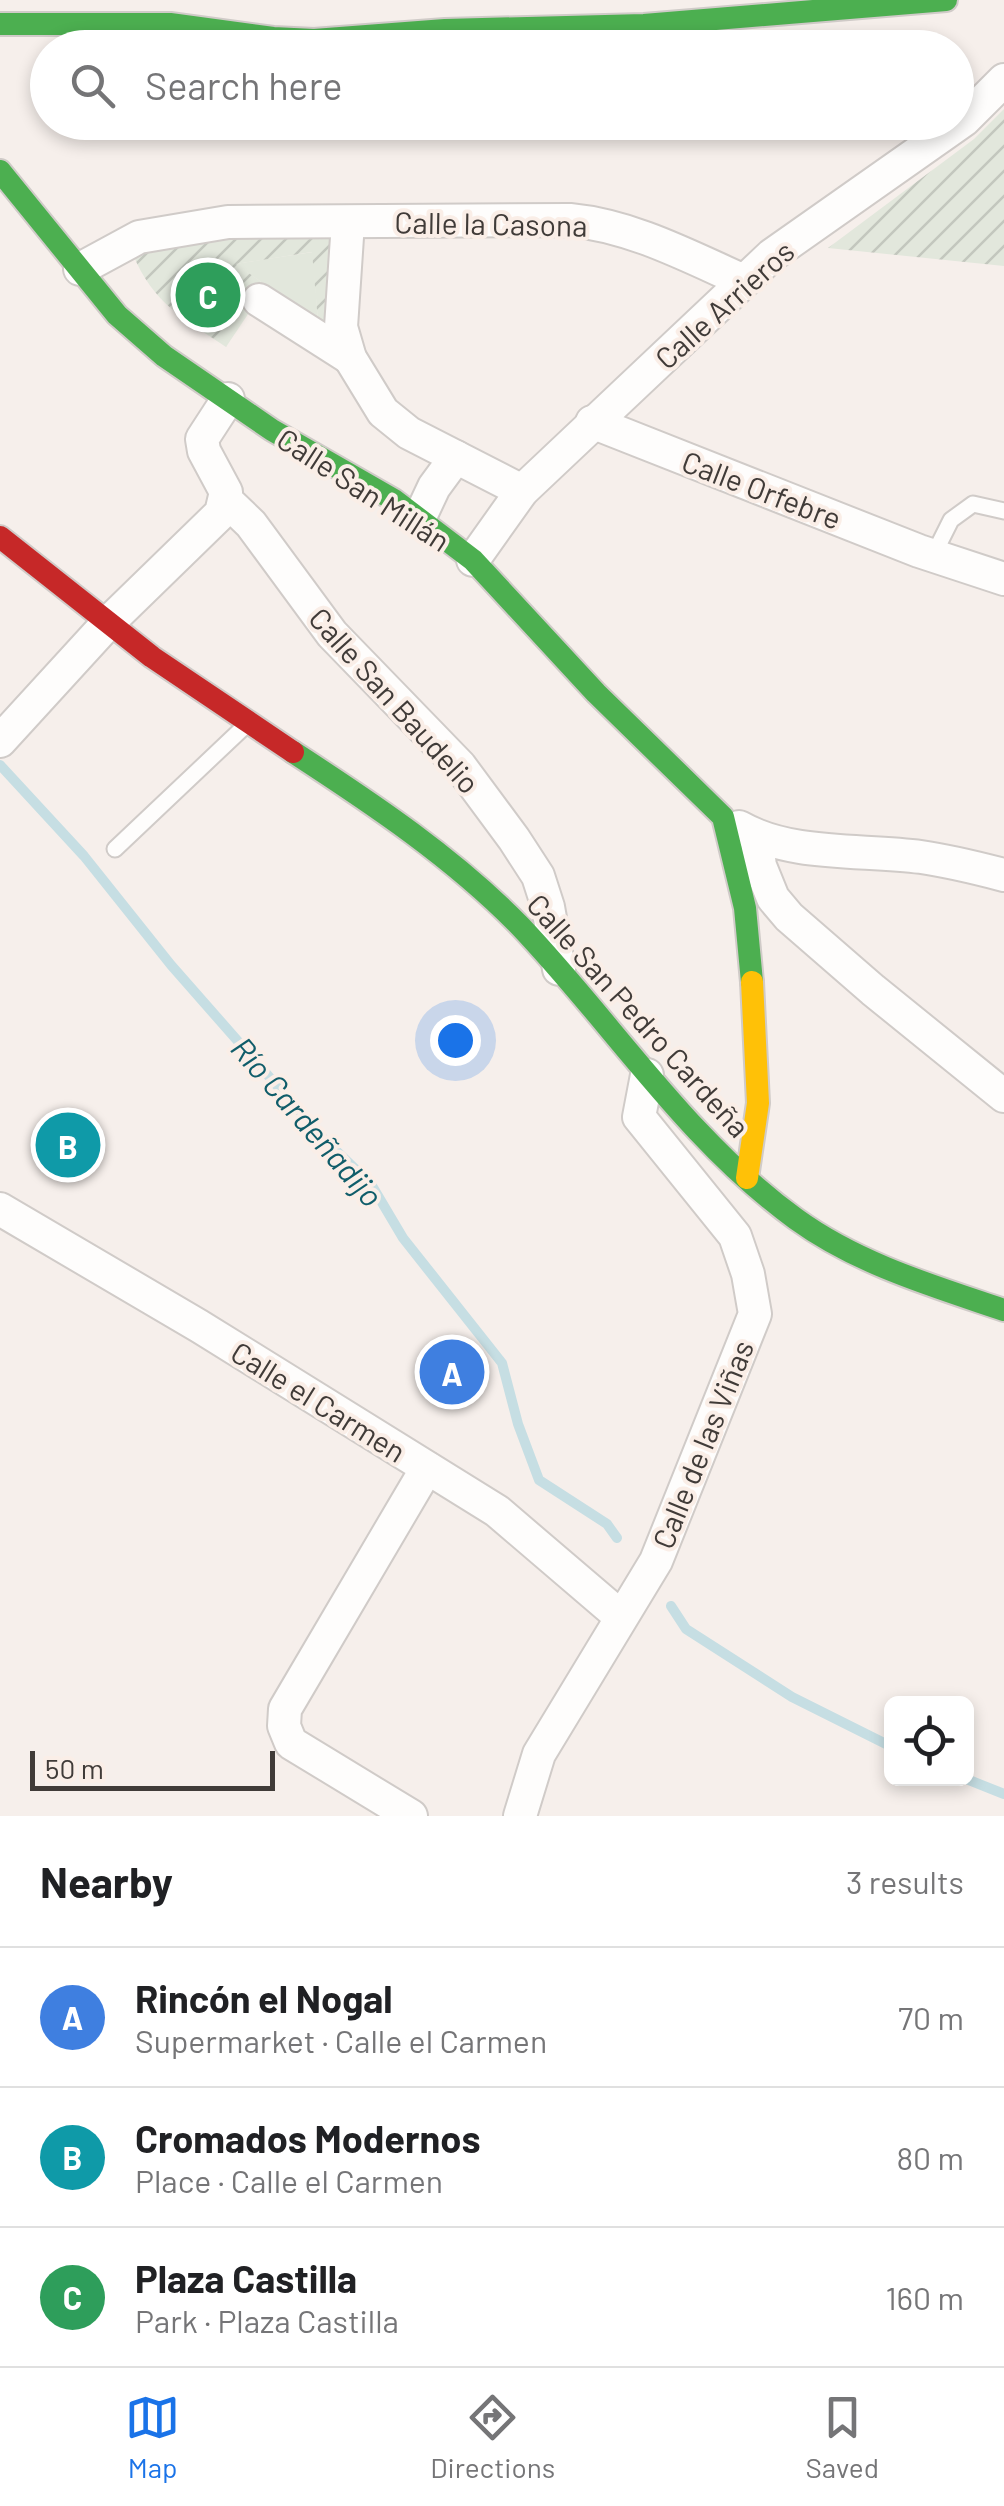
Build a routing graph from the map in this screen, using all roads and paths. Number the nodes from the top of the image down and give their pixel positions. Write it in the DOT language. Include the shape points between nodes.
graph roads {
  1 [pos="946,0"];
  2 [pos="817,6"];
  3 [pos="0,24"];
  4 [pos="214,30"];
  5 [pos="445,30"];
  6 [pos="1004,80"];
  7 [pos="974,110"];
  8 [pos="935,140"];
  9 [pos="0,170"];
  10 [pos="348,222"];
  11 [pos="80,270"];
  12 [pos="744,281"];
  13 [pos="259,300"];
  14 [pos="350,358"];
  15 [pos="228,399"];
  16 [pos="592,422"];
  17 [pos="456,458"];
  18 [pos="522,491"];
  19 [pos="226,500"];
  20 [pos="1004,511"];
  21 [pos="419,519"];
  22 [pos="0,536"];
  23 [pos="933,556"];
  24 [pos="474,560"];
  25 [pos="1004,579"];
  26 [pos="107,624"];
  27 [pos="248,724"];
  28 [pos="0,741"];
  29 [pos="723,817"];
  30 [pos="756,836"];
  31 [pos="115,849"];
  32 [pos="1004,874"];
  33 [pos="560,969"];
  34 [pos="648,1075"];
  35 [pos="1004,1096"];
  36 [pos="747,1178"];
  37 [pos="0,1209"];
  38 [pos="1004,1310"];
  39 [pos="427,1468"];
  40 [pos="621,1616"];
  41 [pos="411,1816"];
  42 [pos="520,1816"];
  1 -- 2 [label="street"];
  2 -- 5 [label="street" via="644,25"];
  3 -- 4 [label="street"];
  6 -- 7 [label="street, Calle Arrieros"];
  8 -- 12 [label="street, Calle Arrieros"];
  9 -- 11 [label="street, Calle San Millán"];
  10 -- 11 [label="street, Calle la Casona" via="182,228 139,237"];
  10 -- 12 [label="street, Calle la Casona" via="593,222"];
  10 -- 14 [label="street" via="341,328"];
  11 -- 15 [label="street, Calle San Millán" via="152,346"];
  12 -- 16 [label="street, Calle Arrieros"];
  13 -- 14 [label="street"];
  14 -- 17 [label="street" via="383,412"];
  15 -- 19 [label="street, Calle San Baudelio" via="202,439"];
  15 -- 21 [label="street, Calle San Millán"];
  16 -- 18 [label="street, Calle Arrieros"];
  16 -- 23 [label="street, Calle Orfebre"];
  17 -- 18 [label="street"];
  17 -- 21 [label="street"];
  18 -- 24 [label="street, Calle Arrieros"];
  19 -- 26 [label="street" via="221,513"];
  19 -- 33 [label="street, Calle San Baudelio" via="332,634 460,766 514,840 538,876"];
  20 -- 23 [label="lane" via="973,504 951,520"];
  21 -- 24 [label="street, Calle San Millán"];
  22 -- 26 [label="street, Calle San Pedro Cardeña"];
  23 -- 25 [label="street, Calle Orfebre"];
  24 -- 29 [label="street, Calle San Millán"];
  26 -- 27 [label="street, Calle San Pedro Cardeña"];
  26 -- 28 [label="street"];
  27 -- 31 [label="lane"];
  27 -- 33 [label="street, Calle San Pedro Cardeña" via="448,861"];
  29 -- 30 [label="street, Calle San Millán"];
  29 -- 36 [label="street" via="745,908 753,993 758,1103"];
  30 -- 32 [label="street, Calle San Millán"];
  30 -- 35 [label="street" via="773,898"];
  33 -- 34 [label="street, Calle San Pedro Cardeña"];
  34 -- 36 [label="street, Calle San Pedro Cardeña"];
  34 -- 40 [label="street, Calle de las Viñas" via="639,1116 735,1236 754,1314 656,1561"];
  36 -- 38 [label="street, Calle San Pedro Cardeña" via="832,1242"];
  37 -- 39 [label="street, Calle el Carmen"];
  39 -- 40 [label="street, Calle el Carmen" via="496,1511"];
  39 -- 41 [label="street" via="285,1709 284,1726 291,1743"];
  40 -- 42 [label="street, Calle de las Viñas" via="539,1754"];
}
